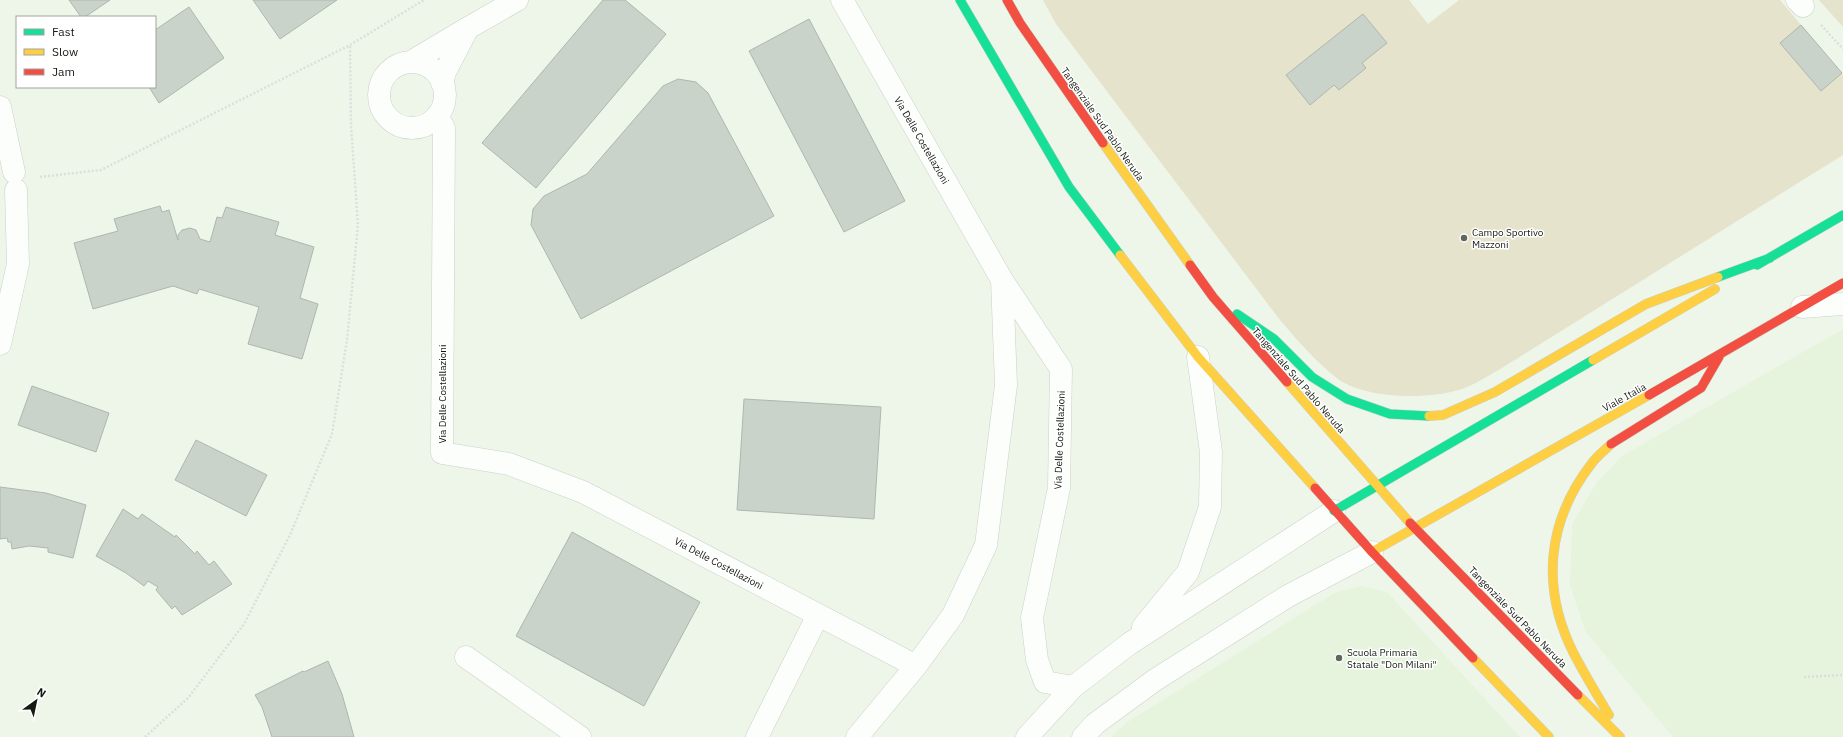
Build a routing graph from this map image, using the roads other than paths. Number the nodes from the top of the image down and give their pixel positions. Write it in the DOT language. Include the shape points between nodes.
graph roads {
  1 [pos="517,0"];
  2 [pos="842,0"];
  3 [pos="960,0"];
  4 [pos="1007,0"];
  5 [pos="468,28"];
  6 [pos="411,62"];
  7 [pos="442,83"];
  8 [pos="0,107"];
  9 [pos="438,116"];
  10 [pos="1843,215"];
  11 [pos="1770,258"];
  12 [pos="1002,280"];
  13 [pos="1843,283"];
  14 [pos="1213,298"];
  15 [pos="1843,304"];
  16 [pos="1802,307"];
  17 [pos="0,344"];
  18 [pos="1719,356"];
  19 [pos="1198,357"];
  20 [pos="1377,486"];
  21 [pos="1334,510"];
  22 [pos="1415,528"];
  23 [pos="1372,552"];
  24 [pos="818,615"];
  25 [pos="1129,644"];
  26 [pos="466,656"];
  27 [pos="916,666"];
  28 [pos="1073,687"];
  29 [pos="580,737"];
  30 [pos="757,737"];
  31 [pos="857,737"];
  32 [pos="1027,737"];
  33 [pos="1083,737"];
  34 [pos="1550,737"];
  35 [pos="1621,737"];
  1 -- 5 [label="street"];
  2 -- 12 [label="street, Via Delle Costellazioni"];
  3 -- 19 [label="main road" via="1069,187"];
  4 -- 14 [label="main road, Tangenziale Sud Pablo Neruda" via="1115,161"];
  5 -- 6 [label="street"];
  5 -- 7 [label="street"];
  6 -- 7 [label="street" via="430,67"];
  6 -- 9 [label="street" via="398,65 387,73 380,84 378,97 381,110 390,120 402,127 415,128 427,124"];
  7 -- 9 [label="street" via="445,100"];
  8 -- 17 [label="street" via="21,180 18,264"];
  9 -- 24 [label="street, Via Delle Costellazioni" via="444,128 442,453 509,464 583,492"];
  10 -- 11 [label="main road"];
  11 -- 14 [label="main road" via="1646,304 1495,392 1443,415 1390,414 1348,399 1312,377 1274,338"];
  11 -- 20 [label="main road"];
  12 -- 27 [label="street, Via Delle Costellazioni" via="1006,385 986,545 953,615"];
  12 -- 28 [label="street, Via Delle Costellazioni" via="1061,369 1059,488 1032,618 1038,660 1045,682"];
  13 -- 16 [label="main road, Viale Italia"];
  14 -- 20 [label="main road, Tangenziale Sud Pablo Neruda"];
  15 -- 16 [label="street"];
  16 -- 18 [label="main road, Viale Italia"];
  18 -- 22 [label="main road, Viale Italia"];
  18 -- 35 [label="main road" via="1701,388 1612,443 1592,463 1569,498 1559,522 1553,549 1554,596 1563,628 1574,654"];
  19 -- 21 [label="main road"];
  19 -- 25 [label="street" via="1210,452 1210,507 1188,572"];
  20 -- 21 [label="main road"];
  20 -- 22 [label="main road, Tangenziale Sud Pablo Neruda"];
  21 -- 23 [label="main road"];
  21 -- 25 [label="street"];
  22 -- 23 [label="main road, Viale Italia"];
  22 -- 35 [label="main road, Tangenziale Sud Pablo Neruda"];
  23 -- 33 [label="street" via="1288,596 1155,680 1095,724"];
  23 -- 34 [label="main road"];
  24 -- 27 [label="street, Via Delle Costellazioni"];
  24 -- 30 [label="street"];
  25 -- 28 [label="street"];
  26 -- 29 [label="street"];
  27 -- 31 [label="street, Via Delle Costellazioni"];
  28 -- 32 [label="street"];
}
